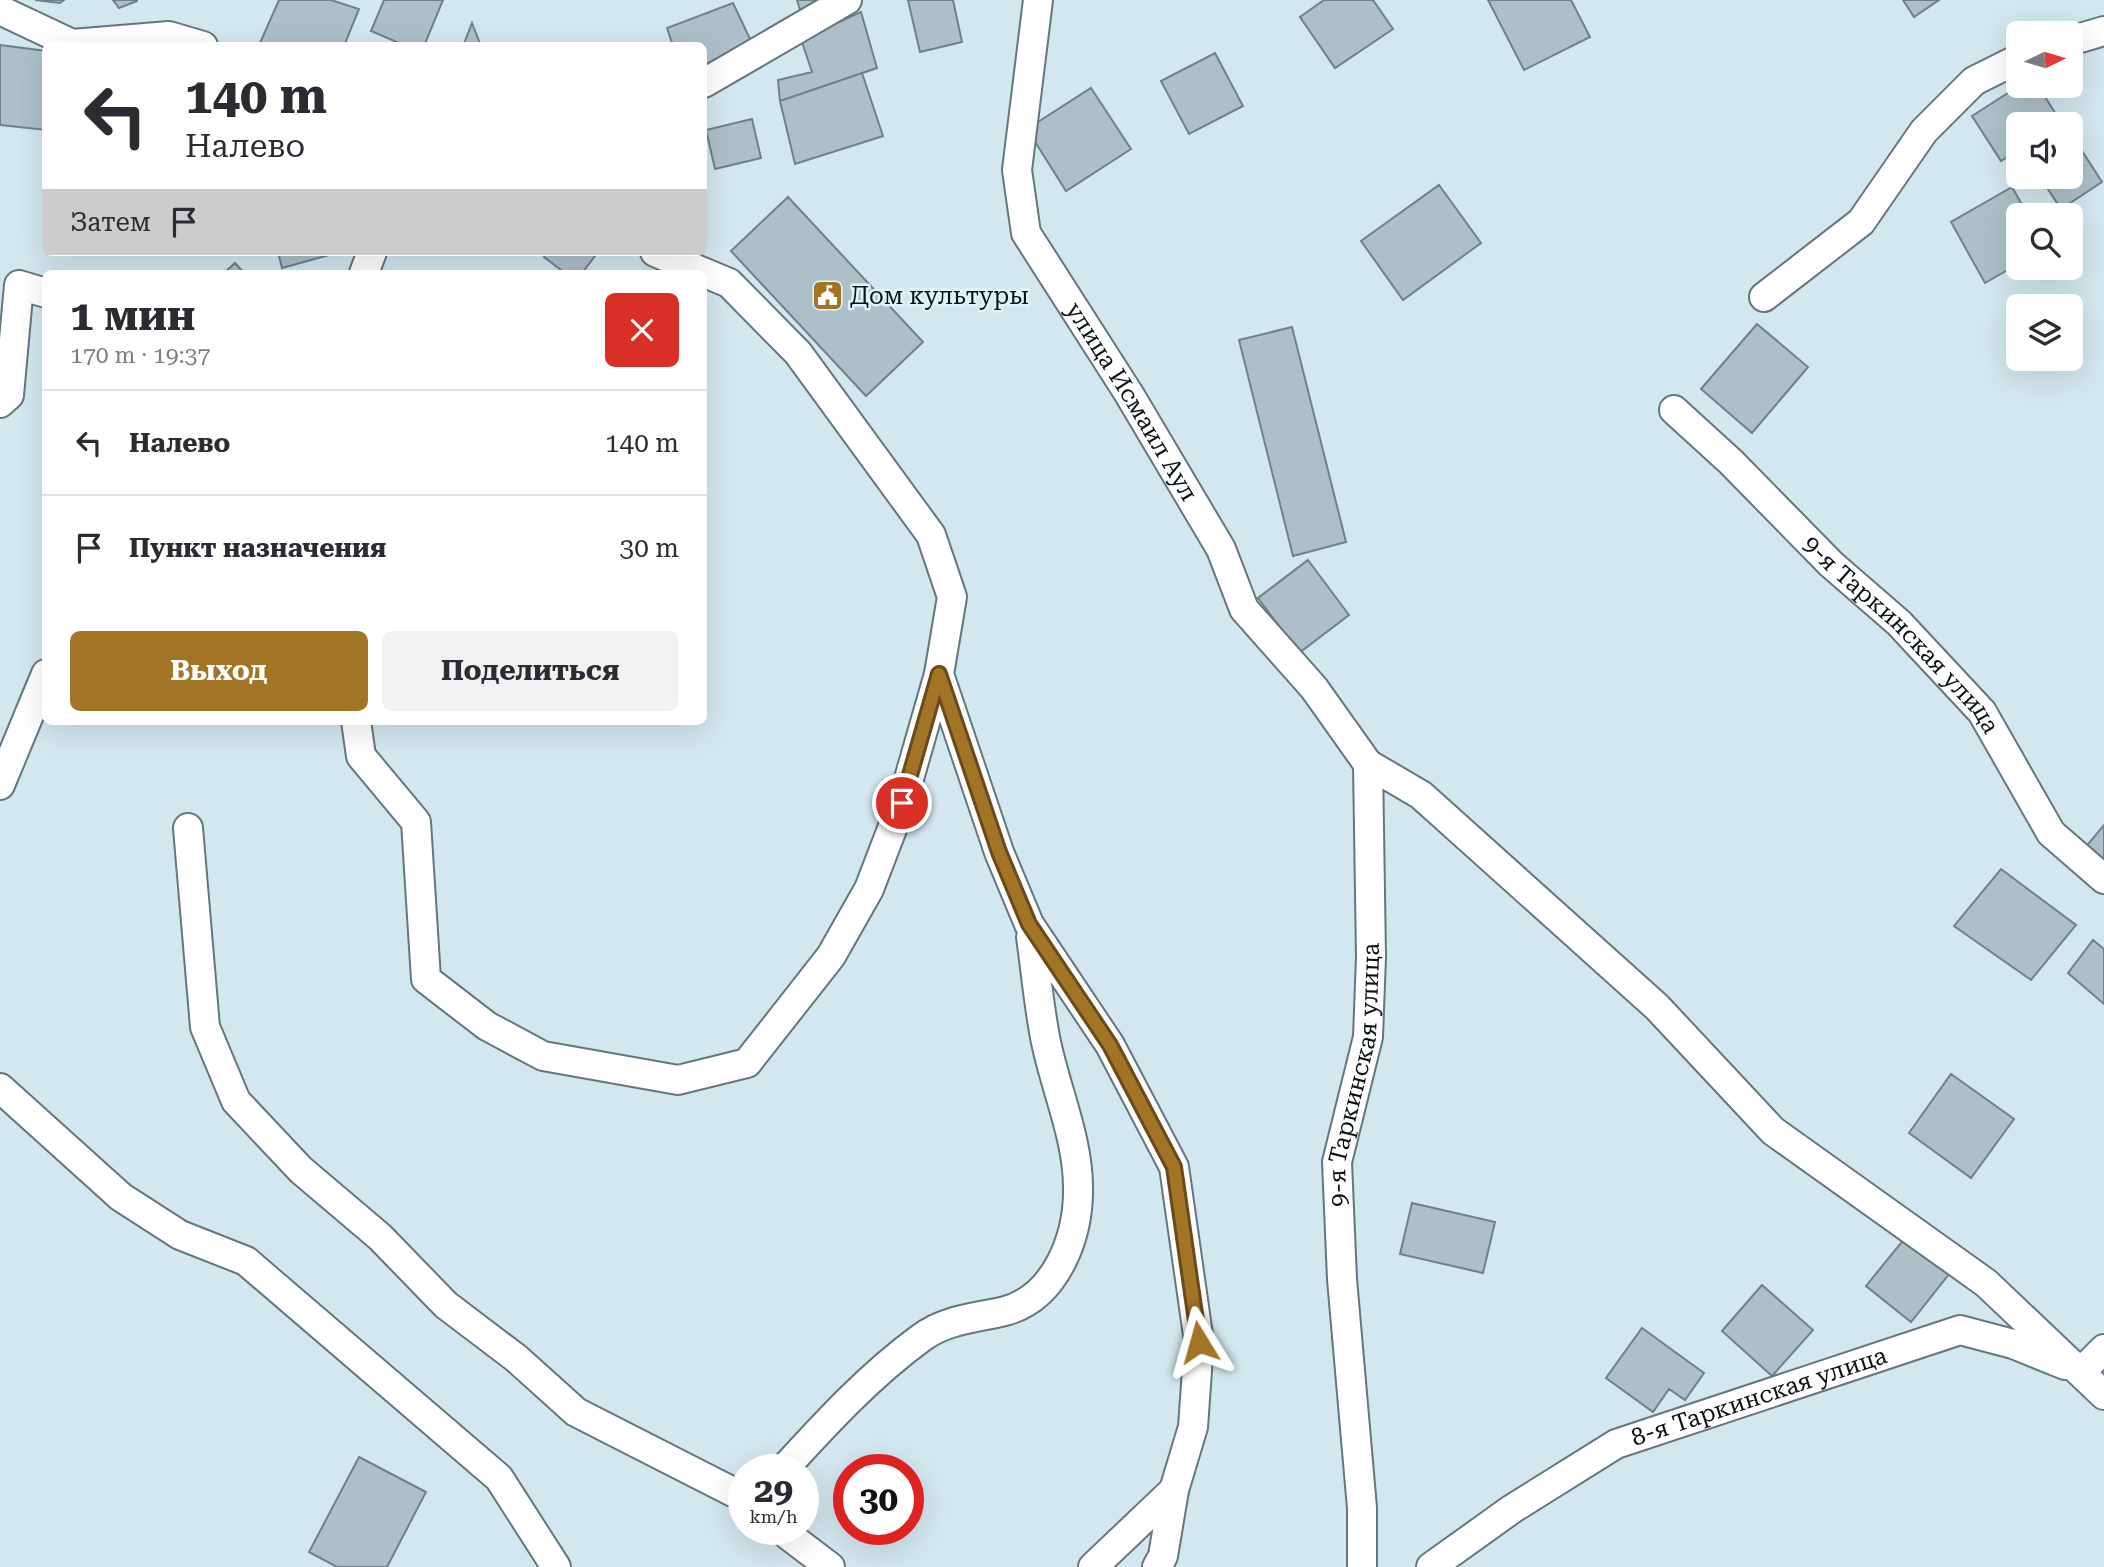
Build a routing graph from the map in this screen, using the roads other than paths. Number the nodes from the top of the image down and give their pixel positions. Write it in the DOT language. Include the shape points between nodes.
graph roads {
  1 [pos="847,0"];
  2 [pos="1038,0"];
  3 [pos="0,10"];
  4 [pos="2104,31"];
  5 [pos="2083,37"];
  6 [pos="68,42"];
  7 [pos="96,42"];
  8 [pos="189,42"];
  9 [pos="2006,65"];
  10 [pos="707,81"];
  11 [pos="665,256"];
  12 [pos="698,270"];
  13 [pos="707,274"];
  14 [pos="42,292"];
  15 [pos="1764,297"];
  16 [pos="0,403"];
  17 [pos="1674,410"];
  18 [pos="939,674"];
  19 [pos="42,684"];
  20 [pos="357,725"];
  21 [pos="1368,764"];
  22 [pos="0,785"];
  23 [pos="188,828"];
  24 [pos="2104,879"];
  25 [pos="1029,924"];
  26 [pos="0,1088"];
  27 [pos="2104,1349"];
  28 [pos="2081,1372"];
  29 [pos="2104,1395"];
  30 [pos="798,1454"];
  31 [pos="728,1489"];
  32 [pos="1174,1490"];
  33 [pos="801,1545"];
  34 [pos="556,1567"];
  35 [pos="830,1567"];
  36 [pos="1093,1567"];
  37 [pos="1157,1567"];
  38 [pos="1362,1567"];
  39 [pos="1431,1567"];
  1 -- 10 [label="street"];
  2 -- 21 [label="street, улица Исмаил Аул" via="1017,170 1026,233 1221,548 1244,609 1314,688"];
  3 -- 6 [label="street"];
  4 -- 5 [label="street"];
  7 -- 8 [label="street" via="169,36"];
  9 -- 15 [label="street" via="1974,81 1924,131 1861,222"];
  11 -- 12 [label="street"];
  13 -- 18 [label="street" via="729,283 799,353 932,535 952,597"];
  14 -- 16 [label="street" via="19,285 9,394"];
  17 -- 24 [label="street, 9-я Таркинская улица" via="1899,624 1982,712 2051,832"];
  18 -- 20 [label="street" via="888,840 869,889 831,956 747,1063 678,1080 543,1056 487,1026 426,979 416,822 361,756"];
  18 -- 25 [label="street" via="999,852"];
  19 -- 22 [label="street"];
  21 -- 28 [label="street" via="1421,795 1657,1007 1773,1131 1986,1283"];
  21 -- 38 [label="street, 9-я Таркинская улица" via="1368,1037 1337,1162 1362,1508"];
  23 -- 31 [label="street" via="205,1027 236,1101 301,1170 380,1237 446,1304 576,1412"];
  25 -- 30 [label="street" via="1046,1042 1079,1186 1072,1243 1042,1290 1008,1310 970,1315 923,1336 874,1375"];
  25 -- 32 [label="street" via="1110,1045 1174,1167 1199,1342 1193,1427"];
  26 -- 34 [label="street" via="121,1198 180,1235 246,1261 489,1468"];
  27 -- 28 [label="street"];
  28 -- 29 [label="street"];
  28 -- 39 [label="street, 8-я Таркинская улица" via="2013,1344 1960,1330 1616,1444"];
  32 -- 36 [label="street"];
  32 -- 37 [label="street"];
  33 -- 35 [label="street"];
}
